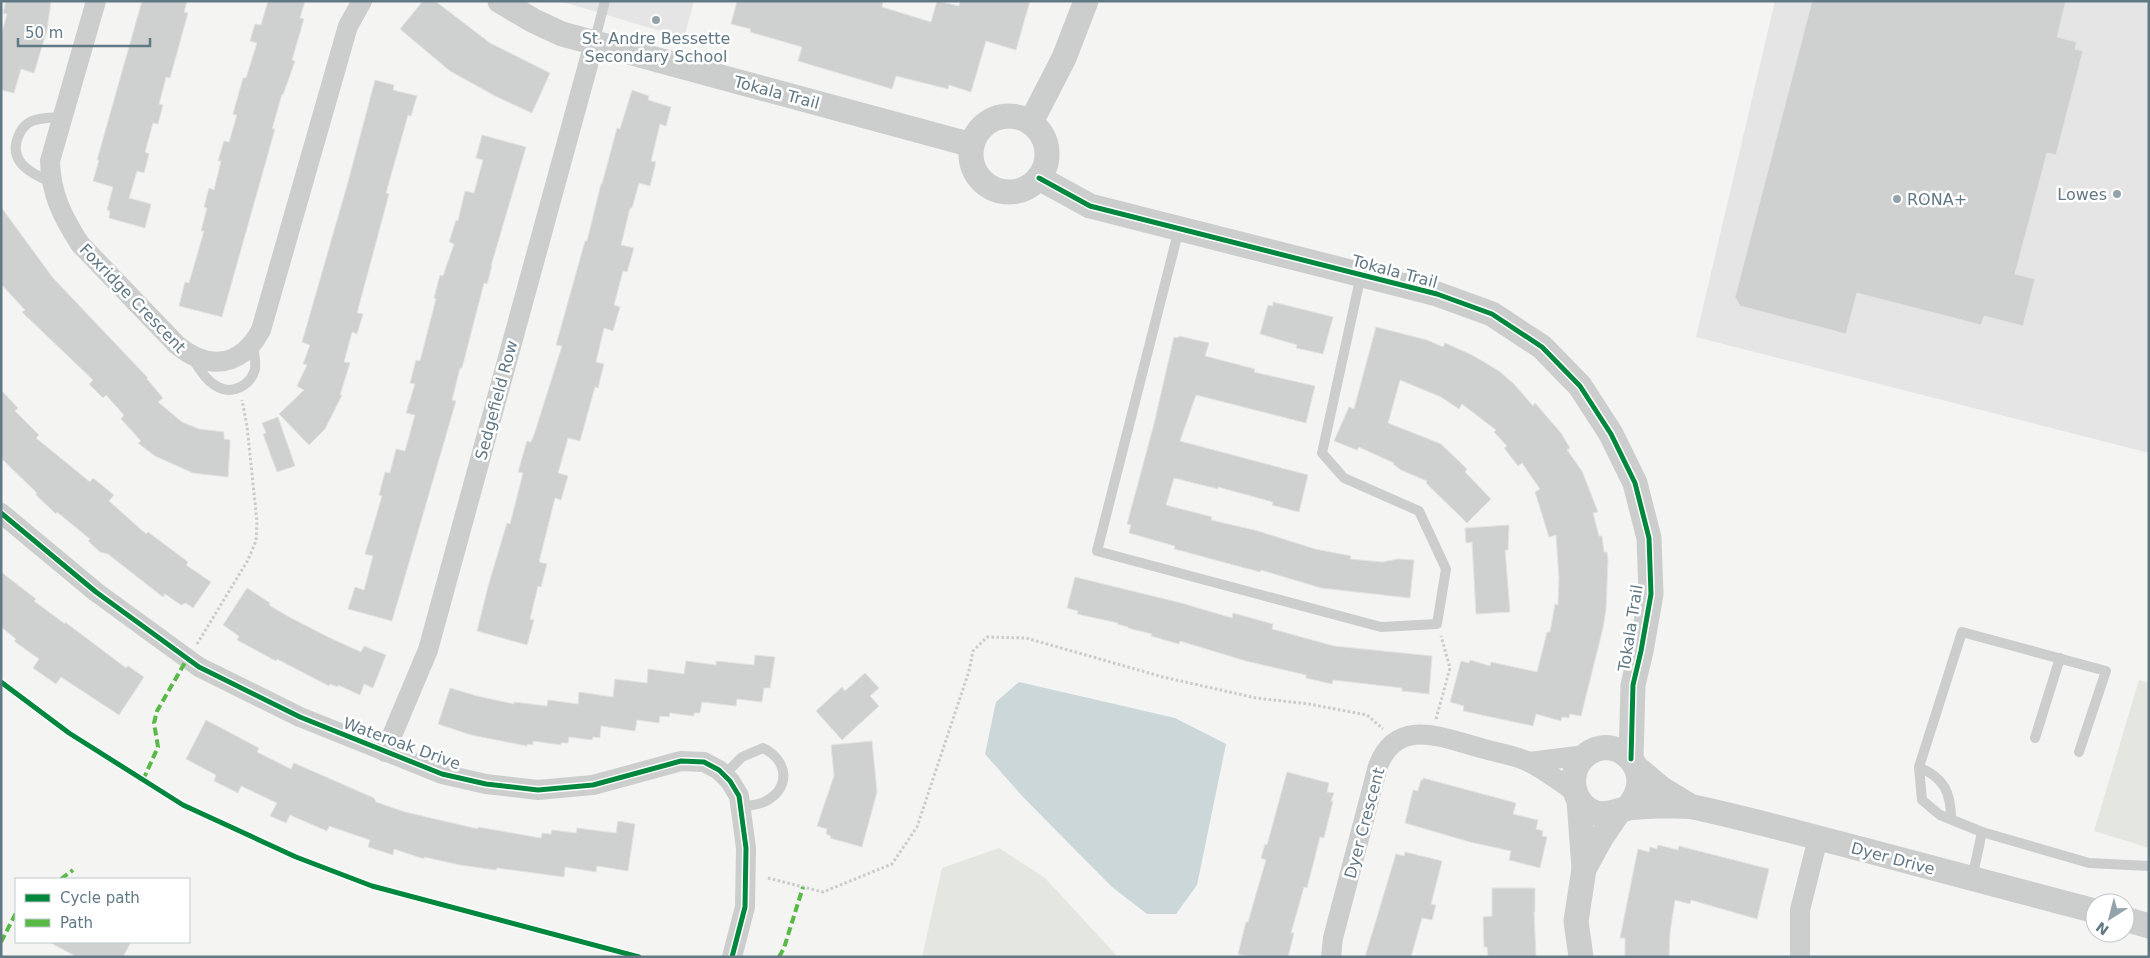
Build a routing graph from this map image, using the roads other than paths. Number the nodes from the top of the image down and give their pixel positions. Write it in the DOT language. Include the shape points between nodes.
graph roads {
  1 [pos="96,1"];
  2 [pos="362,1"];
  3 [pos="500,1"];
  4 [pos="605,1"];
  5 [pos="1086,1"];
  6 [pos="594,43"];
  7 [pos="62,117"];
  8 [pos="1031,122"];
  9 [pos="972,145"];
  10 [pos="1040,178"];
  11 [pos="51,182"];
  12 [pos="1179,229"];
  13 [pos="1362,275"];
  14 [pos="253,345"];
  15 [pos="190,356"];
  16 [pos="1,513"];
  17 [pos="2060,658"];
  18 [pos="1633,685"];
  19 [pos="2035,738"];
  20 [pos="385,752"];
  21 [pos="1594,752"];
  22 [pos="2079,752"];
  23 [pos="1529,762"];
  24 [pos="1634,764"];
  25 [pos="1919,767"];
  26 [pos="724,775"];
  27 [pos="1577,796"];
  28 [pos="1690,806"];
  29 [pos="741,807"];
  30 [pos="1622,810"];
  31 [pos="1951,819"];
  32 [pos="1982,832"];
  33 [pos="1818,838"];
  34 [pos="2149,866"];
  35 [pos="1584,870"];
  36 [pos="1972,879"];
  37 [pos="2085,908"];
  38 [pos="2135,922"];
  39 [pos="2149,926"];
  40 [pos="732,957"];
  41 [pos="1330,957"];
  42 [pos="1581,957"];
  43 [pos="1800,957"];
  1 -- 7 [label="street, Foxridge Crescent"];
  2 -- 14 [label="street" via="348,26 261,330"];
  3 -- 6 [label="street, Tokala Trail" via="562,34"];
  4 -- 6 [label="lane"];
  5 -- 8 [label="street" via="1064,58"];
  6 -- 9 [label="street, Tokala Trail"];
  6 -- 20 [label="street, Sedgefield Row" via="428,650"];
  7 -- 11 [label="street, Foxridge Crescent" via="50,160"];
  7 -- 11 [label="lane" via="27,123 16,141 21,163 32,173"];
  8 -- 9 [label="street" via="1020,116 995,118 980,129"];
  8 -- 10 [label="street" via="1041,131 1047,148 1046,167"];
  9 -- 10 [label="street" via="971,158 975,170 982,181 993,188 1005,192 1018,191"];
  10 -- 12 [label="street, Tokala Trail" via="1090,206"];
  11 -- 15 [label="street, Foxridge Crescent" via="64,218 80,244"];
  12 -- 13 [label="street, Tokala Trail"];
  12 -- 13 [label="lane" via="1096,552 1381,627 1438,624 1446,569 1419,511 1344,478 1322,453"];
  13 -- 18 [label="street, Tokala Trail" via="1437,294 1492,314 1542,347 1580,386 1596,410 1635,483 1648,538 1651,594"];
  14 -- 15 [label="street, Foxridge Crescent" via="224,363 206,362"];
  14 -- 15 [label="lane" via="255,368 249,380 240,388 229,391 208,380"];
  16 -- 20 [label="street, Wateroak Drive" via="96,592 199,667 300,716"];
  17 -- 19 [label="lane"];
  17 -- 22 [label="lane" via="2106,671"];
  17 -- 25 [label="lane" via="1962,632"];
  18 -- 21 [label="street, Tokala Trail" via="1614,726"];
  18 -- 24 [label="street, Tokala Trail"];
  20 -- 26 [label="street, Wateroak Drive" via="442,774 486,784 538,790 593,785 681,761 704,762"];
  21 -- 23 [label="street"];
  21 -- 24 [label="street" via="1612,749 1622,752"];
  21 -- 27 [label="street" via="1579,762 1574,772"];
  23 -- 27 [label="street"];
  23 -- 41 [label="street, Dyer Crescent" via="1432,734 1412,734 1397,741 1378,766"];
  24 -- 28 [label="street, Dyer Drive" via="1662,789"];
  24 -- 30 [label="street" via="1640,779 1638,790 1634,801"];
  25 -- 31 [label="lane" via="1934,774 1942,783 1951,804"];
  25 -- 31 [label="lane" via="1922,800 1940,815"];
  26 -- 29 [label="street, Wateroak Drive" via="739,796"];
  26 -- 29 [label="lane" via="742,757 763,748 781,762 784,774 774,796 762,803"];
  27 -- 30 [label="street" via="1586,808 1596,813"];
  27 -- 35 [label="street"];
  28 -- 30 [label="street, Dyer Drive"];
  28 -- 33 [label="street, Dyer Drive"];
  29 -- 40 [label="street, Wateroak Drive" via="746,848 745,907"];
  30 -- 35 [label="street" via="1601,838"];
  31 -- 32 [label="lane"];
  32 -- 34 [label="lane" via="2089,863"];
  32 -- 36 [label="lane"];
  33 -- 36 [label="street, Dyer Drive"];
  33 -- 43 [label="street" via="1800,910"];
  35 -- 42 [label="street" via="1576,921"];
  36 -- 37 [label="street, Dyer Drive"];
  38 -- 39 [label="street"];
}
